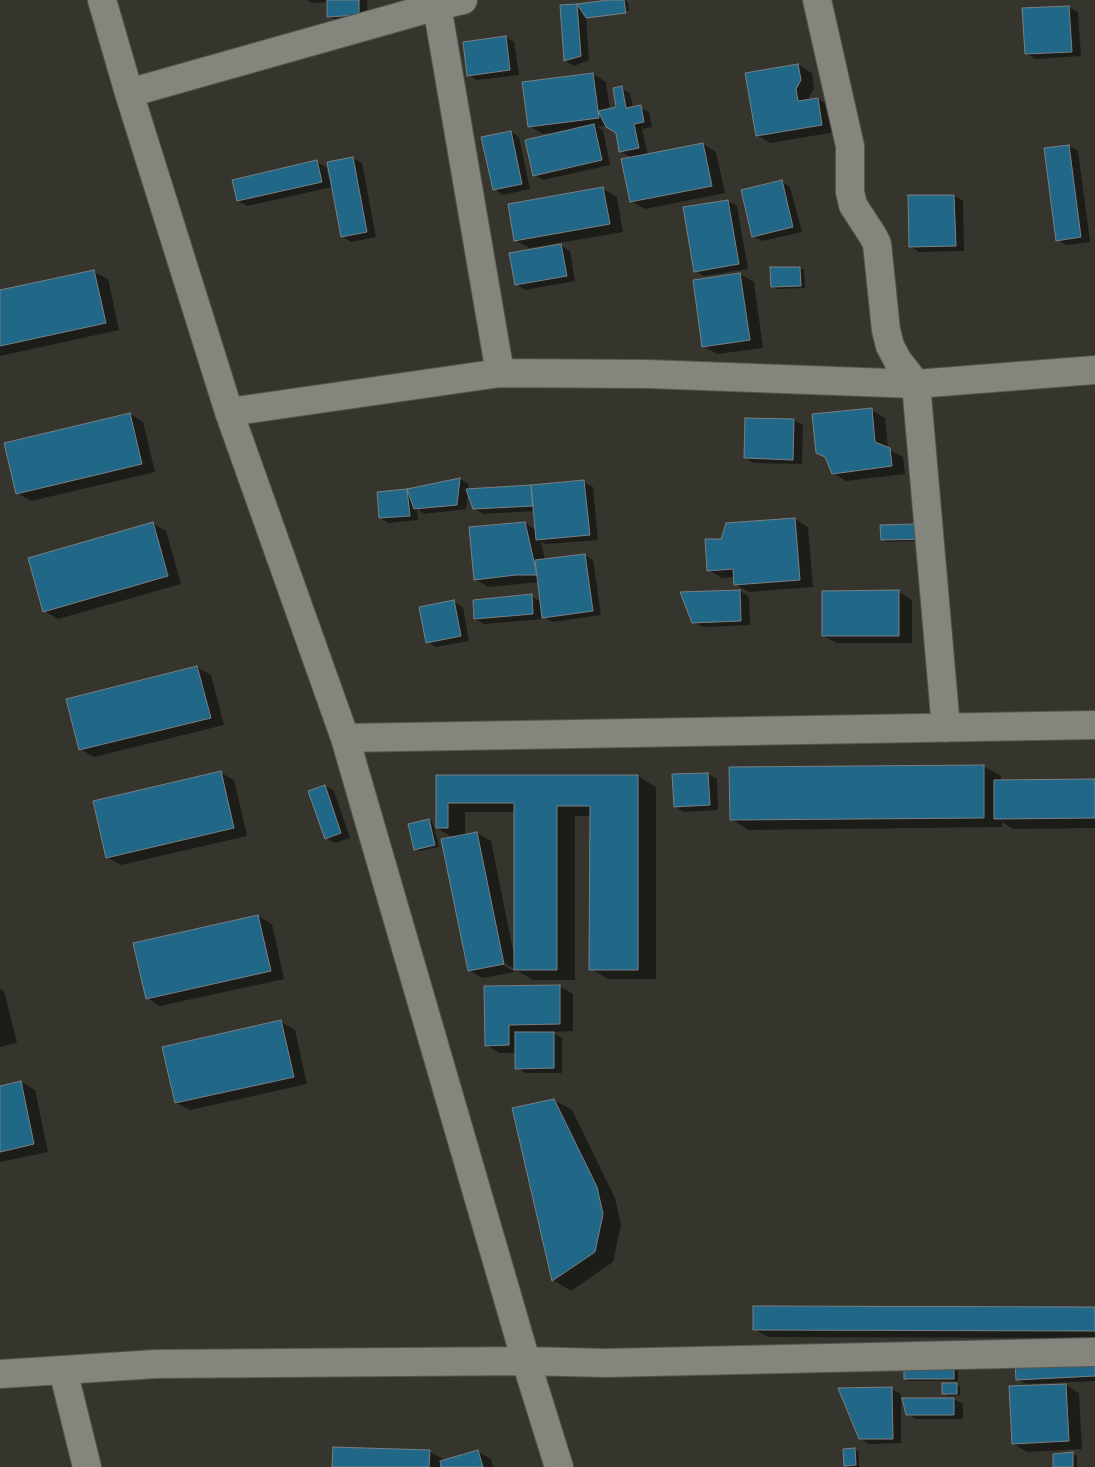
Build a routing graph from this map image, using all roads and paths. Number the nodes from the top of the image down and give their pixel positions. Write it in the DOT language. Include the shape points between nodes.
graph roads {
  1 [pos="102,0"];
  2 [pos="463,0"];
  3 [pos="817,0"];
  4 [pos="437,6"];
  5 [pos="129,93"];
  6 [pos="1095,370"];
  7 [pos="500,374"];
  8 [pos="916,384"];
  9 [pos="229,412"];
  10 [pos="1095,725"];
  11 [pos="946,728"];
  12 [pos="345,738"];
  13 [pos="1095,1352"];
  14 [pos="526,1361"];
  15 [pos="63,1370"];
  16 [pos="0,1374"];
  17 [pos="87,1467"];
  18 [pos="559,1467"];
  1 -- 5 [label="street"];
  2 -- 4 [label="street"];
  3 -- 8 [label="street" via="850,146 852,205 877,244 890,346"];
  4 -- 5 [label="street"];
  4 -- 7 [label="street"];
  5 -- 9 [label="street"];
  6 -- 8 [label="street"];
  7 -- 8 [label="street" via="648,374"];
  7 -- 9 [label="street"];
  8 -- 11 [label="street"];
  9 -- 12 [label="street"];
  10 -- 11 [label="street"];
  11 -- 12 [label="street"];
  12 -- 14 [label="street"];
  13 -- 14 [label="street" via="606,1363"];
  14 -- 15 [label="street" via="156,1364"];
  14 -- 18 [label="street"];
  15 -- 16 [label="street"];
  15 -- 17 [label="street"];
}
